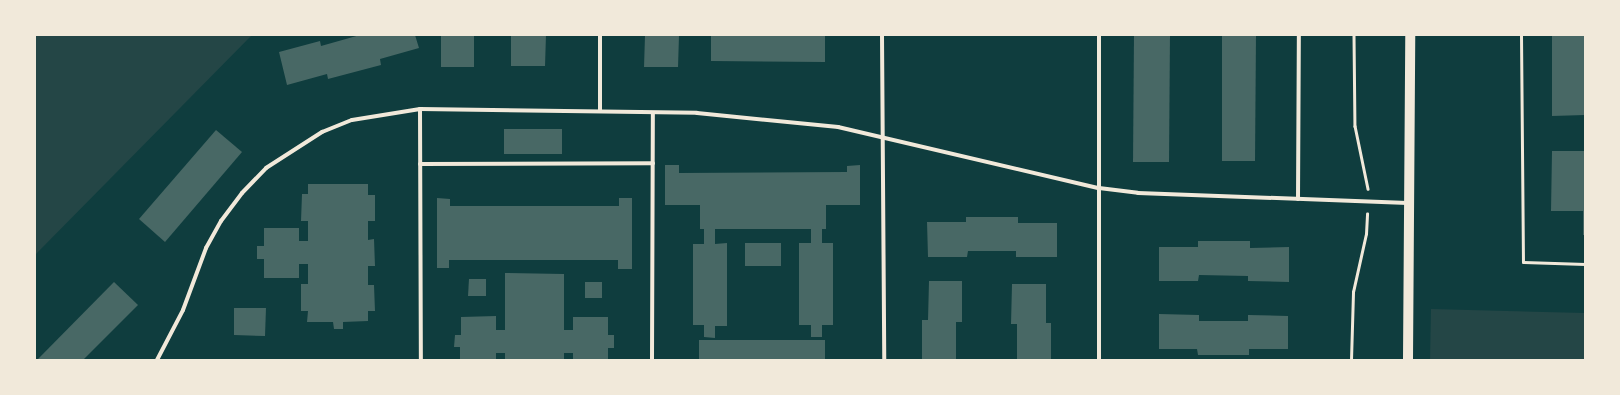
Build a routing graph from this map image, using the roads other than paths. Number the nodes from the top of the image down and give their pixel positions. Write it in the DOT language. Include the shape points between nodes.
graph roads {
  1 [pos="600,35"];
  2 [pos="882,35"];
  3 [pos="1099,35"];
  4 [pos="1299,35"];
  5 [pos="1410,35"];
  6 [pos="1521,35"];
  7 [pos="420,109"];
  8 [pos="600,110"];
  9 [pos="653,113"];
  10 [pos="882,137"];
  11 [pos="652,163"];
  12 [pos="420,164"];
  13 [pos="1099,188"];
  14 [pos="1298,199"];
  15 [pos="1409,203"];
  16 [pos="1585,264"];
  17 [pos="157,360"];
  18 [pos="421,360"];
  19 [pos="652,360"];
  20 [pos="884,360"];
  21 [pos="1099,360"];
  22 [pos="1408,360"];
  1 -- 8 [label="street"];
  2 -- 10 [label="street"];
  3 -- 13 [label="street"];
  4 -- 14 [label="street"];
  5 -- 15 [label="main road"];
  6 -- 16 [label="lane" via="1523,262"];
  7 -- 8 [label="street"];
  7 -- 12 [label="street"];
  7 -- 17 [label="street" via="352,120 322,132 266,168 242,193 221,221 206,248 183,310"];
  8 -- 9 [label="street"];
  9 -- 10 [label="street" via="697,113 838,127"];
  9 -- 11 [label="street"];
  10 -- 13 [label="street"];
  10 -- 20 [label="street"];
  11 -- 12 [label="street"];
  11 -- 19 [label="street"];
  12 -- 18 [label="street"];
  13 -- 14 [label="street" via="1138,193"];
  13 -- 21 [label="street"];
  14 -- 15 [label="street"];
  15 -- 22 [label="main road"];
}
